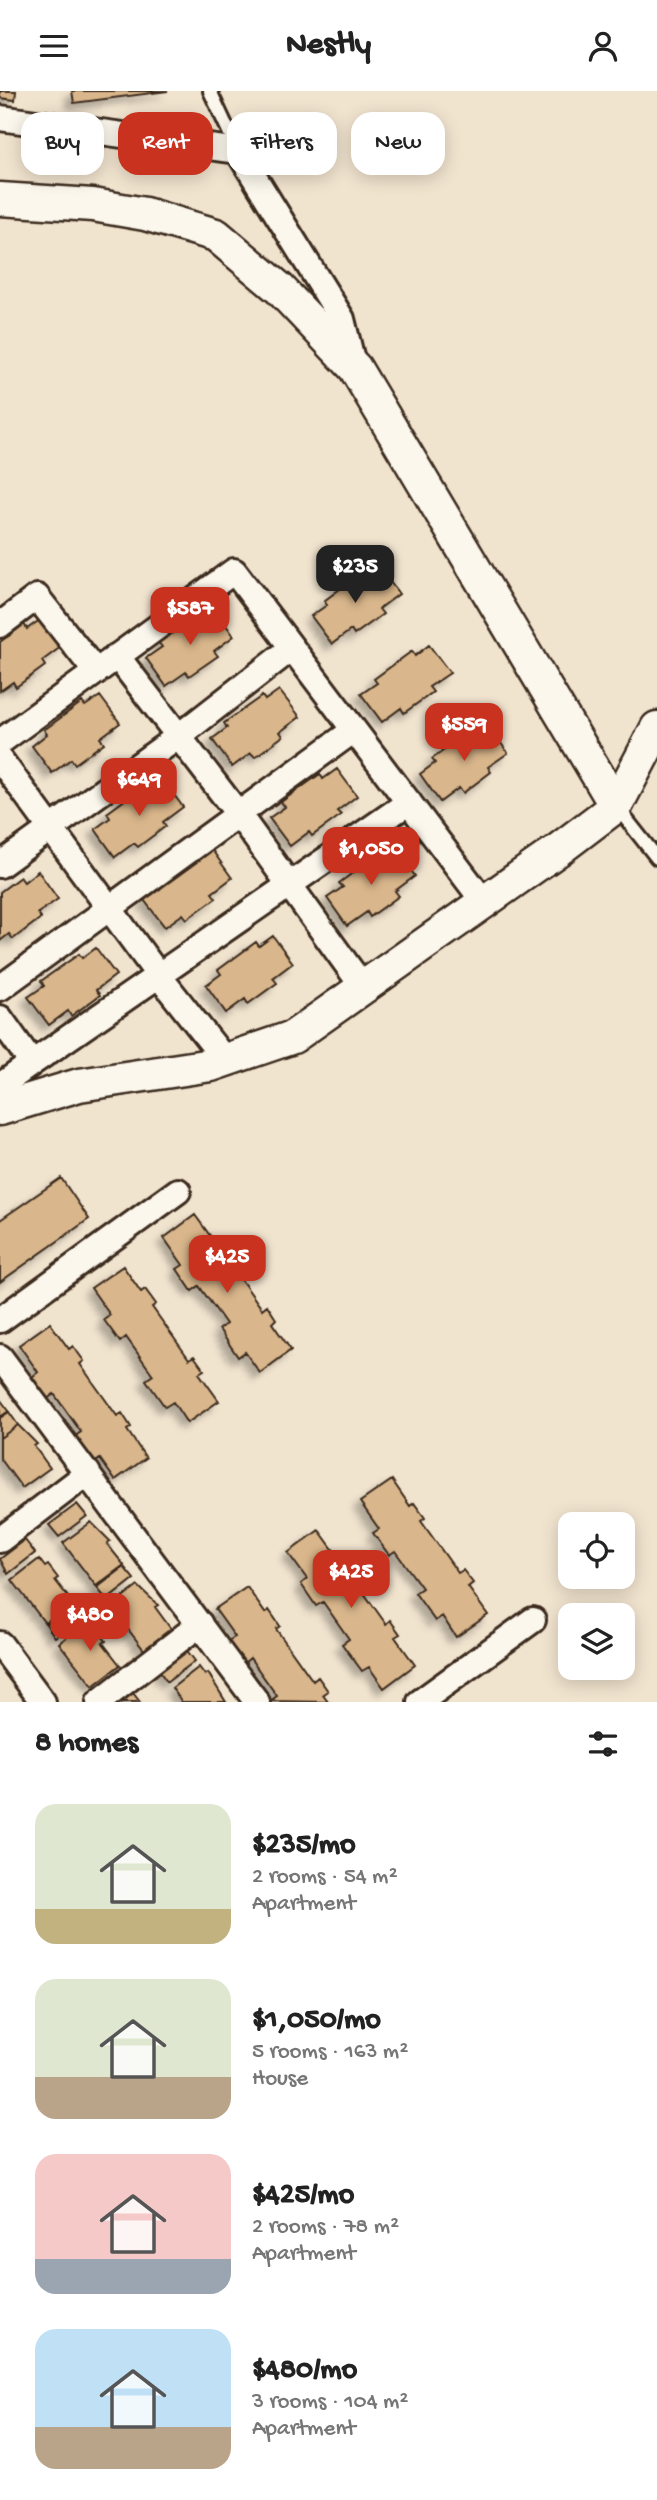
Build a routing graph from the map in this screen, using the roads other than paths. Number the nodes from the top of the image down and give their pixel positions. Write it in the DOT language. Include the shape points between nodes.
graph roads {
  1 [pos="210,91"];
  2 [pos="0,118"];
  3 [pos="227,127"];
  4 [pos="227,149"];
  5 [pos="253,175"];
  6 [pos="0,199"];
  7 [pos="355,368"];
  8 [pos="0,625"];
  9 [pos="292,648"];
  10 [pos="117,656"];
  11 [pos="96,672"];
  12 [pos="657,728"];
  13 [pos="354,730"];
  14 [pos="179,736"];
  15 [pos="0,742"];
  16 [pos="0,759"];
  17 [pos="409,802"];
  18 [pos="616,806"];
  19 [pos="239,815"];
  20 [pos="50,828"];
  21 [pos="657,858"];
  22 [pos="0,865"];
  23 [pos="289,885"];
  24 [pos="484,902"];
  25 [pos="111,910"];
  26 [pos="159,976"];
  27 [pos="363,987"];
  28 [pos="0,989"];
  29 [pos="0,1018"];
  30 [pos="225,1060"];
  31 [pos="32,1063"];
  32 [pos="0,1086"];
  33 [pos="0,1109"];
  34 [pos="178,1191"];
  35 [pos="0,1319"];
  36 [pos="0,1357"];
  37 [pos="88,1473"];
  38 [pos="0,1539"];
  39 [pos="533,1620"];
  40 [pos="200,1624"];
  41 [pos="0,1644"];
  42 [pos="43,1702"];
  43 [pos="99,1702"];
  44 [pos="257,1702"];
  45 [pos="420,1702"];
  1 -- 3 [label="lane"];
  2 -- 4 [label="street"];
  5 -- 7 [label="street" via="342,319"];
  6 -- 7 [label="street" via="106,208 186,224 216,235 280,289"];
  7 -- 18 [label="street"];
  8 -- 11 [label="street" via="37,597"];
  9 -- 10 [label="street" via="234,571"];
  9 -- 13 [label="street"];
  9 -- 14 [label="street"];
  10 -- 11 [label="street"];
  10 -- 14 [label="street"];
  11 -- 15 [label="street"];
  12 -- 18 [label="street"];
  13 -- 17 [label="street"];
  13 -- 19 [label="street"];
  14 -- 19 [label="street"];
  14 -- 20 [label="street"];
  16 -- 20 [label="street"];
  17 -- 23 [label="street"];
  17 -- 24 [label="street"];
  18 -- 21 [label="lane"];
  18 -- 24 [label="street"];
  19 -- 23 [label="street"];
  19 -- 25 [label="street"];
  20 -- 22 [label="street"];
  20 -- 25 [label="street"];
  23 -- 26 [label="street"];
  23 -- 27 [label="street"];
  24 -- 27 [label="street"];
  25 -- 26 [label="street"];
  25 -- 28 [label="street"];
  26 -- 30 [label="street"];
  26 -- 31 [label="street"];
  27 -- 30 [label="street" via="293,1037"];
  29 -- 31 [label="street"];
  30 -- 33 [label="street" via="79,1085"];
  31 -- 32 [label="street"];
  34 -- 35 [label="street"];
  36 -- 37 [label="street"];
  37 -- 38 [label="street"];
  37 -- 40 [label="street"];
  39 -- 45 [label="street"];
  40 -- 43 [label="street"];
  40 -- 44 [label="street"];
  41 -- 42 [label="street"];
}
